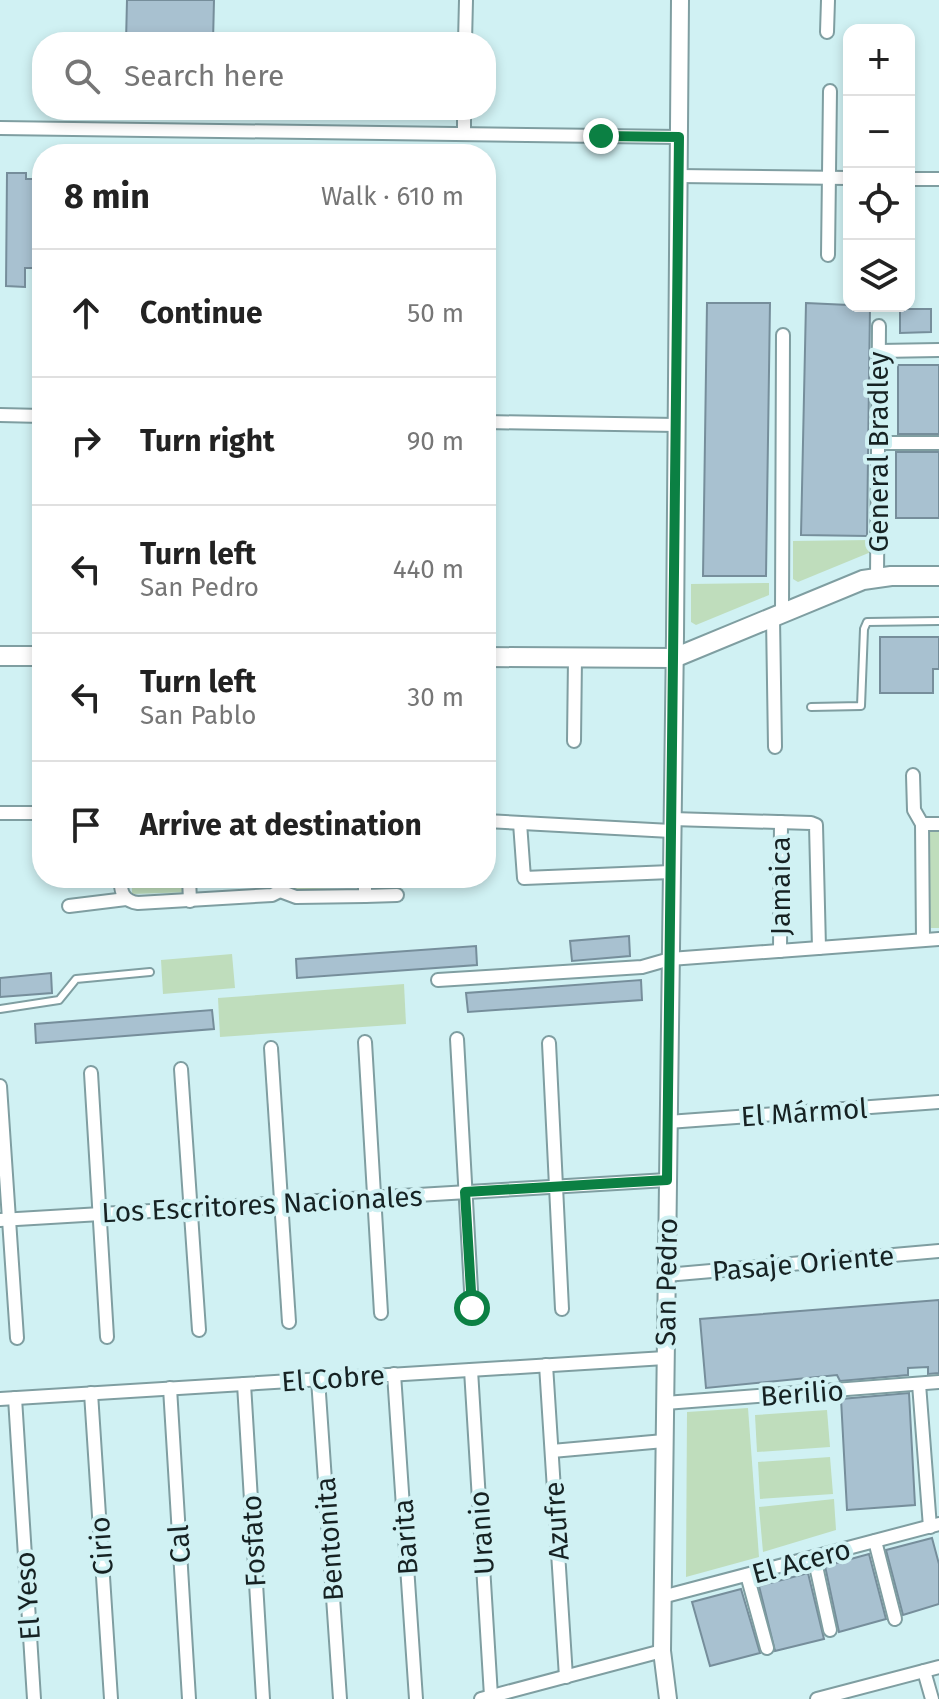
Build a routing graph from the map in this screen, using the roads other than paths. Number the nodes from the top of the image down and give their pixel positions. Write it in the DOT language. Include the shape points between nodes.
graph roads {
  1 [pos="466,0"];
  2 [pos="680,0"];
  3 [pos="828,0"];
  4 [pos="465,32"];
  5 [pos="827,32"];
  6 [pos="830,91"];
  7 [pos="464,120"];
  8 [pos="0,128"];
  9 [pos="464,134"];
  10 [pos="679,137"];
  11 [pos="678,176"];
  12 [pos="829,178"];
  13 [pos="843,178"];
  14 [pos="915,179"];
  15 [pos="939,179"];
  16 [pos="828,255"];
  17 [pos="879,326"];
  18 [pos="783,335"];
  19 [pos="939,350"];
  20 [pos="879,351"];
  21 [pos="0,415"];
  22 [pos="32,416"];
  23 [pos="496,422"];
  24 [pos="676,425"];
  25 [pos="878,443"];
  26 [pos="939,443"];
  27 [pos="939,576"];
  28 [pos="877,577"];
  29 [pos="777,616"];
  30 [pos="939,621"];
  31 [pos="0,656"];
  32 [pos="32,656"];
  33 [pos="496,657"];
  34 [pos="575,658"];
  35 [pos="674,658"];
  36 [pos="811,707"];
  37 [pos="574,741"];
  38 [pos="775,747"];
  39 [pos="913,775"];
  40 [pos="0,813"];
  41 [pos="32,813"];
  42 [pos="496,822"];
  43 [pos="781,822"];
  44 [pos="520,823"];
  45 [pos="922,824"];
  46 [pos="939,824"];
  47 [pos="672,825"];
  48 [pos="671,872"];
  49 [pos="121,888"];
  50 [pos="189,888"];
  51 [pos="281,888"];
  52 [pos="365,888"];
  53 [pos="280,891"];
  54 [pos="397,895"];
  55 [pos="365,896"];
  56 [pos="126,899"];
  57 [pos="190,901"];
  58 [pos="69,906"];
  59 [pos="939,939"];
  60 [pos="923,940"];
  61 [pos="819,948"];
  62 [pos="780,951"];
  63 [pos="670,959"];
  64 [pos="150,972"];
  65 [pos="438,980"];
  66 [pos="0,1009"];
  67 [pos="457,1039"];
  68 [pos="365,1042"];
  69 [pos="549,1043"];
  70 [pos="271,1048"];
  71 [pos="181,1069"];
  72 [pos="91,1073"];
  73 [pos="0,1086"];
  74 [pos="939,1102"];
  75 [pos="668,1122"];
  76 [pos="667,1180"];
  77 [pos="556,1187"];
  78 [pos="465,1192"];
  79 [pos="374,1198"];
  80 [pos="281,1203"];
  81 [pos="191,1209"];
  82 [pos="100,1214"];
  83 [pos="4,1220"];
  84 [pos="939,1251"];
  85 [pos="666,1275"];
  86 [pos="472,1308"];
  87 [pos="562,1309"];
  88 [pos="381,1313"];
  89 [pos="289,1322"];
  90 [pos="199,1330"];
  91 [pos="107,1337"];
  92 [pos="17,1338"];
  93 [pos="665,1358"];
  94 [pos="546,1365"];
  95 [pos="471,1370"];
  96 [pos="394,1374"];
  97 [pos="318,1379"];
  98 [pos="939,1382"];
  99 [pos="244,1384"];
  100 [pos="919,1384"];
  101 [pos="170,1388"];
  102 [pos="91,1393"];
  103 [pos="15,1398"];
  104 [pos="0,1399"];
  105 [pos="665,1403"];
  106 [pos="664,1441"];
  107 [pos="552,1451"];
  108 [pos="934,1526"];
  109 [pos="875,1541"];
  110 [pos="814,1557"];
  111 [pos="747,1575"];
  112 [pos="662,1597"];
  113 [pos="895,1619"];
  114 [pos="830,1630"];
  115 [pos="767,1648"];
  116 [pos="662,1651"];
  117 [pos="939,1667"];
  118 [pos="924,1671"];
  119 [pos="566,1677"];
  120 [pos="486,1698"];
  121 [pos="34,1699"];
  122 [pos="111,1699"];
  123 [pos="189,1699"];
  124 [pos="263,1699"];
  125 [pos="340,1699"];
  126 [pos="416,1699"];
  127 [pos="668,1699"];
  128 [pos="817,1699"];
  129 [pos="932,1699"];
  1 -- 4 [label="street"];
  2 -- 10 [label="street, San Pedro"];
  3 -- 5 [label="street"];
  6 -- 12 [label="street"];
  7 -- 9 [label="street"];
  8 -- 9 [label="street"];
  9 -- 10 [label="street"];
  10 -- 11 [label="street, San Pedro"];
  11 -- 12 [label="street"];
  11 -- 24 [label="street, San Pedro"];
  12 -- 13 [label="street"];
  12 -- 16 [label="street"];
  14 -- 15 [label="street"];
  17 -- 20 [label="street, General Bradley"];
  18 -- 29 [label="street"];
  19 -- 20 [label="street"];
  20 -- 25 [label="street, General Bradley"];
  21 -- 22 [label="street"];
  23 -- 24 [label="street"];
  24 -- 35 [label="street, San Pedro"];
  25 -- 26 [label="street"];
  25 -- 28 [label="street, General Bradley"];
  27 -- 28 [label="main road"];
  28 -- 29 [label="main road"];
  29 -- 35 [label="main road"];
  29 -- 38 [label="street"];
  30 -- 36 [label="lane" via="867,622 861,706"];
  31 -- 32 [label="main road"];
  33 -- 34 [label="main road"];
  34 -- 35 [label="main road"];
  34 -- 37 [label="street"];
  35 -- 47 [label="street, San Pedro"];
  39 -- 45 [label="street" via="914,810"];
  40 -- 41 [label="street"];
  42 -- 44 [label="street"];
  43 -- 47 [label="street"];
  43 -- 61 [label="street, Jamaica" via="816,825 818,830"];
  43 -- 62 [label="street, Jamaica"];
  44 -- 47 [label="street"];
  44 -- 48 [label="street" via="524,878"];
  45 -- 46 [label="street"];
  45 -- 60 [label="street"];
  47 -- 48 [label="street, San Pedro"];
  48 -- 63 [label="street, San Pedro"];
  49 -- 56 [label="street"];
  50 -- 57 [label="street"];
  51 -- 53 [label="street"];
  52 -- 55 [label="street"];
  53 -- 55 [label="street" via="304,897"];
  53 -- 57 [label="street"];
  54 -- 55 [label="street"];
  56 -- 57 [label="street"];
  56 -- 58 [label="street"];
  59 -- 60 [label="street"];
  60 -- 61 [label="street"];
  61 -- 62 [label="street"];
  62 -- 63 [label="street"];
  63 -- 65 [label="street" via="642,967"];
  63 -- 75 [label="street, San Pedro"];
  64 -- 66 [label="lane" via="76,979 59,1000"];
  67 -- 78 [label="street"];
  68 -- 79 [label="street"];
  69 -- 77 [label="street"];
  70 -- 80 [label="street"];
  71 -- 81 [label="street"];
  72 -- 82 [label="street"];
  73 -- 83 [label="street"];
  74 -- 75 [label="street, El Mármol"];
  75 -- 76 [label="street, San Pedro"];
  76 -- 77 [label="street, Los Escritores Nacionales"];
  76 -- 85 [label="street, San Pedro"];
  77 -- 78 [label="street, Los Escritores Nacionales"];
  77 -- 87 [label="street"];
  78 -- 79 [label="street, Los Escritores Nacionales"];
  78 -- 86 [label="street"];
  79 -- 80 [label="street, Los Escritores Nacionales"];
  79 -- 88 [label="street"];
  80 -- 81 [label="street, Los Escritores Nacionales"];
  80 -- 89 [label="street"];
  81 -- 82 [label="street, Los Escritores Nacionales"];
  81 -- 90 [label="street"];
  82 -- 83 [label="street, Los Escritores Nacionales"];
  82 -- 91 [label="street"];
  83 -- 92 [label="street"];
  84 -- 85 [label="street, Pasaje Oriente"];
  85 -- 93 [label="street, San Pedro"];
  93 -- 94 [label="street, El Cobre"];
  93 -- 105 [label="street, San Pedro"];
  94 -- 95 [label="street, El Cobre"];
  94 -- 107 [label="street, Azufre"];
  95 -- 96 [label="street, El Cobre"];
  95 -- 120 [label="street, Uranio"];
  96 -- 97 [label="street, El Cobre"];
  96 -- 126 [label="street, Barita"];
  97 -- 99 [label="street, El Cobre"];
  97 -- 125 [label="street, Bentonita"];
  98 -- 100 [label="street, Berilio"];
  99 -- 101 [label="street, El Cobre"];
  99 -- 124 [label="street, Fosfato"];
  100 -- 105 [label="street, Berilio"];
  100 -- 108 [label="street"];
  101 -- 102 [label="street, El Cobre"];
  101 -- 123 [label="street, Cal"];
  102 -- 103 [label="street, El Cobre"];
  102 -- 122 [label="street, Cirio"];
  103 -- 104 [label="street, El Cobre"];
  103 -- 121 [label="street, El Yeso"];
  105 -- 106 [label="street, San Pedro"];
  106 -- 107 [label="street"];
  106 -- 112 [label="street, San Pedro"];
  107 -- 119 [label="street, Azufre"];
  108 -- 109 [label="street, El Acero"];
  109 -- 110 [label="street, El Acero"];
  109 -- 113 [label="street"];
  110 -- 111 [label="street, El Acero"];
  110 -- 114 [label="street"];
  111 -- 112 [label="street, El Acero"];
  111 -- 115 [label="street"];
  112 -- 116 [label="street, San Pedro"];
  116 -- 119 [label="street"];
  116 -- 127 [label="street, San Pedro"];
  117 -- 118 [label="street"];
  118 -- 128 [label="street"];
  118 -- 129 [label="street"];
  119 -- 120 [label="street"];
}
